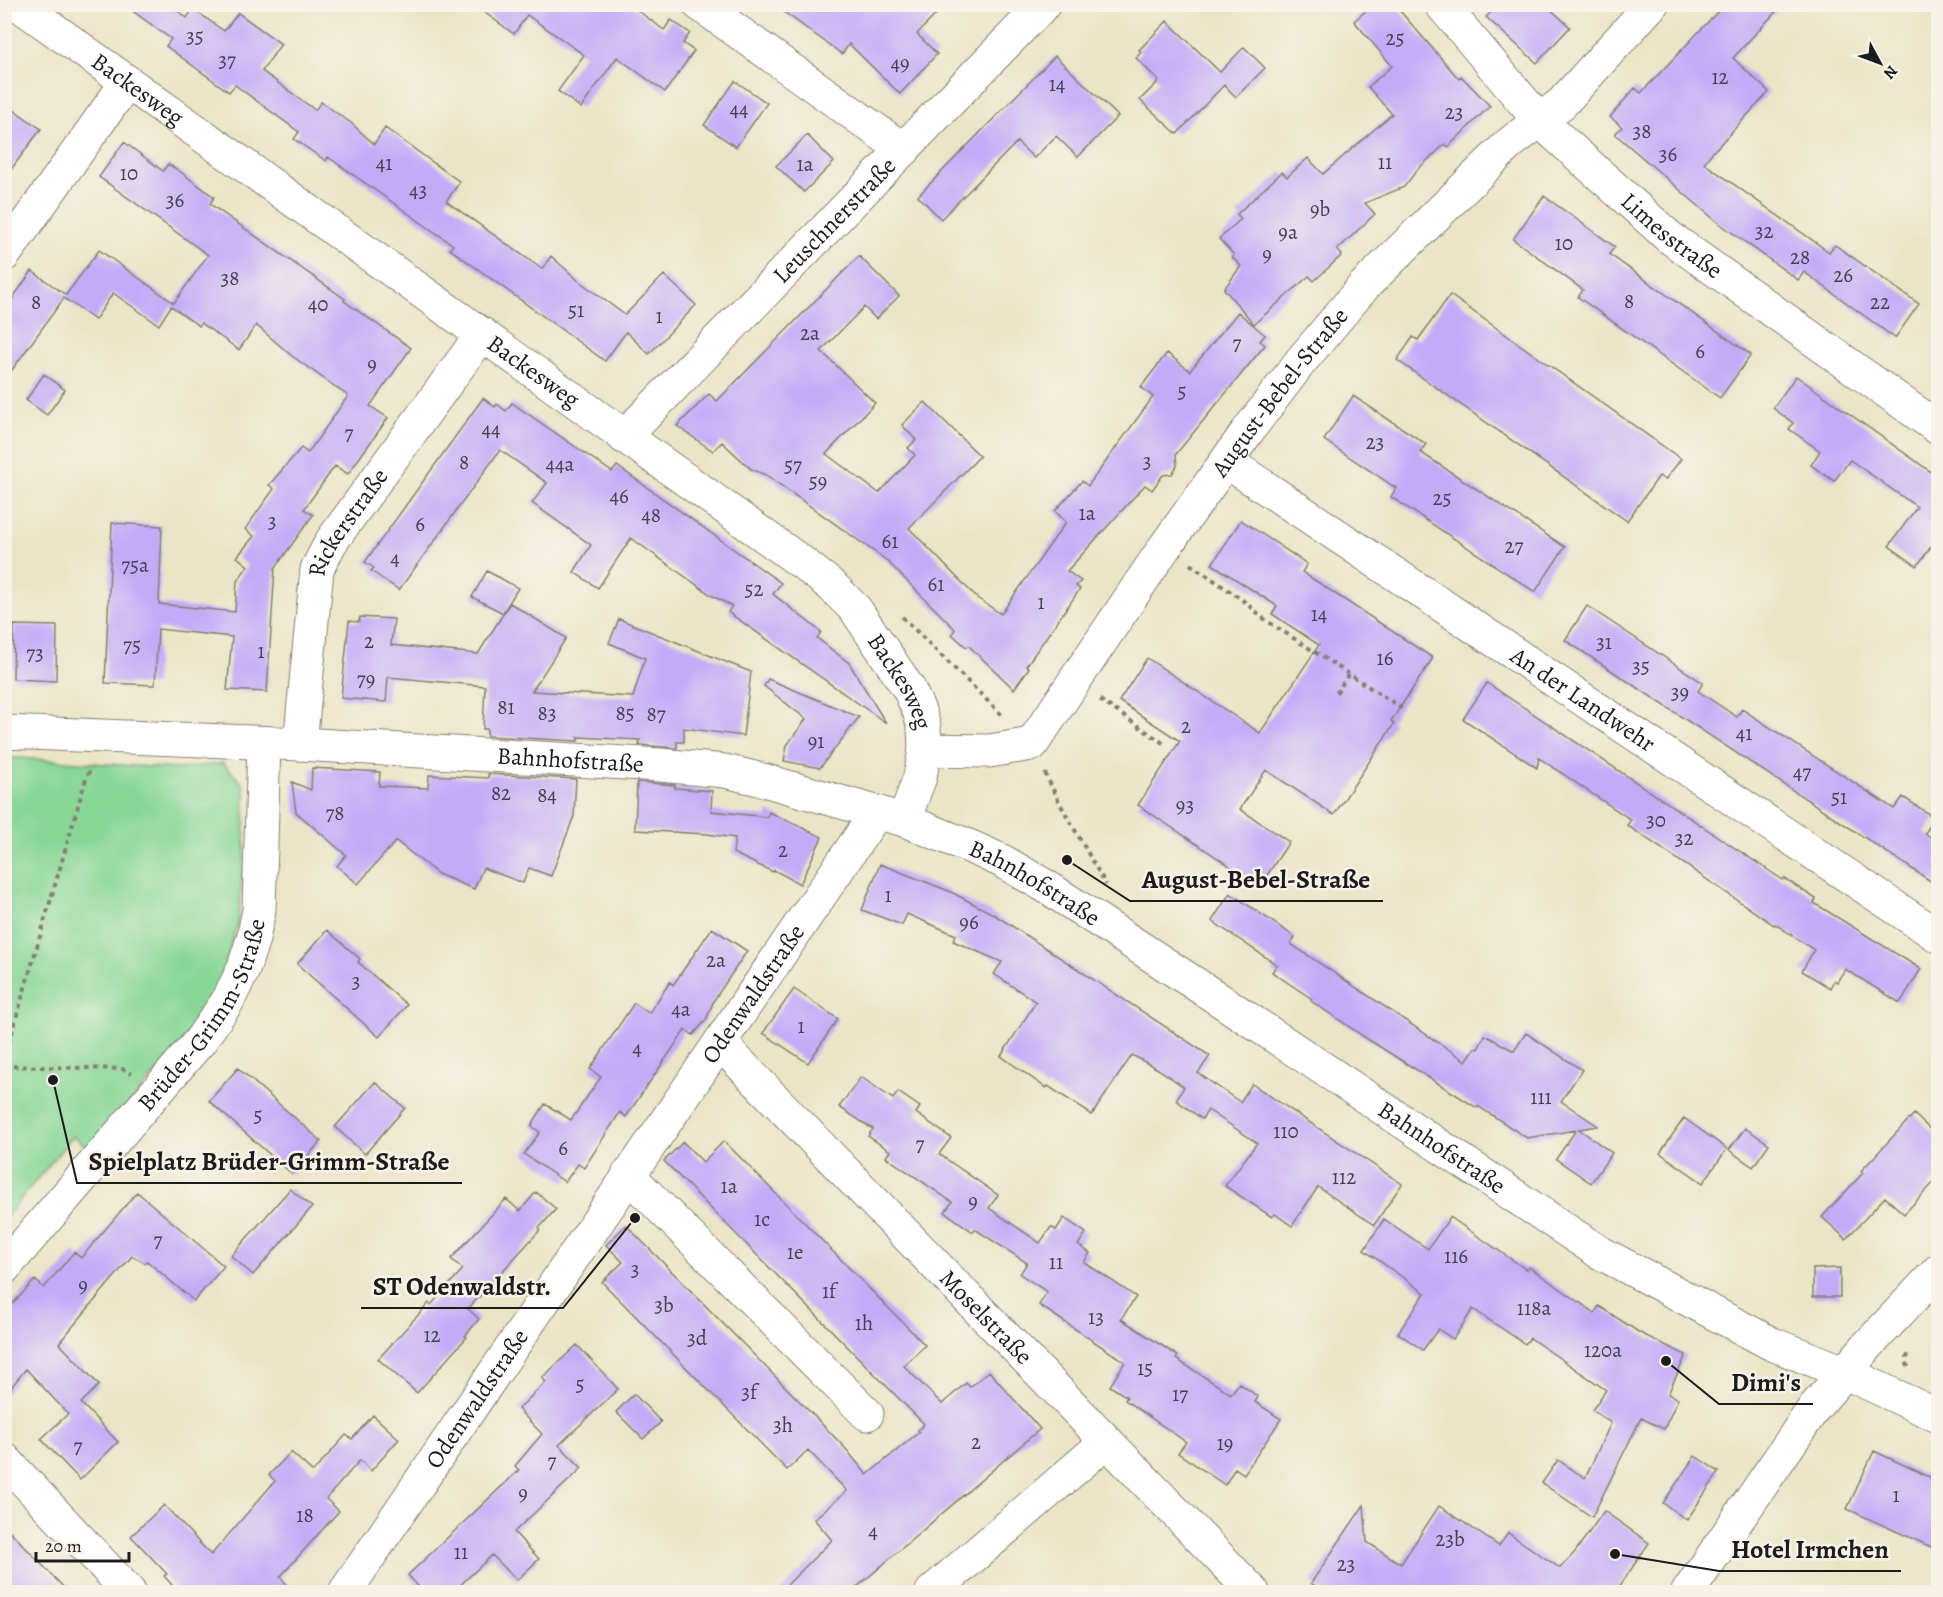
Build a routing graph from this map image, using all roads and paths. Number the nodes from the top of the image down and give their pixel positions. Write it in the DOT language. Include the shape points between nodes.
graph roads {
  1 [pos="18,4"];
  2 [pos="699,4"];
  3 [pos="1044,4"];
  4 [pos="1441,4"];
  5 [pos="1652,4"];
  6 [pos="127,82"];
  7 [pos="1539,120"];
  8 [pos="904,150"];
  9 [pos="4,255"];
  10 [pos="482,334"];
  11 [pos="1938,428"];
  12 [pos="624,437"];
  13 [pos="1227,462"];
  14 [pos="1164,548"];
  15 [pos="897,612"];
  16 [pos="1348,674"];
  17 [pos="1075,683"];
  18 [pos="1336,693"];
  19 [pos="1403,709"];
  20 [pos="4,732"];
  21 [pos="104,736"];
  22 [pos="264,743"];
  23 [pos="300,744"];
  24 [pos="1032,744"];
  25 [pos="1166,745"];
  26 [pos="925,750"];
  27 [pos="890,816"];
  28 [pos="1108,889"];
  29 [pos="1938,936"];
  30 [pos="720,1043"];
  31 [pos="4,1060"];
  32 [pos="4,1066"];
  33 [pos="154,1094"];
  34 [pos="628,1175"];
  35 [pos="4,1268"];
  36 [pos="1938,1272"];
  37 [pos="1909,1351"];
  38 [pos="1844,1372"];
  39 [pos="1909,1372"];
  40 [pos="867,1414"];
  41 [pos="1938,1416"];
  42 [pos="1106,1442"];
  43 [pos="4,1459"];
  44 [pos="129,1593"];
  45 [pos="345,1593"];
  46 [pos="932,1593"];
  47 [pos="1253,1593"];
  48 [pos="1688,1593"];
  1 -- 6 [label="street, Backesweg"];
  2 -- 8 [label="street"];
  3 -- 8 [label="street, Leuschnerstraße"];
  4 -- 7 [label="street, Limesstraße"];
  5 -- 7 [label="street, August-Bebel-Straße" via="1562,103"];
  6 -- 9 [label="street"];
  6 -- 10 [label="street, Backesweg"];
  7 -- 11 [label="street, Limesstraße" via="1669,237"];
  7 -- 13 [label="street, August-Bebel-Straße" via="1509,144 1365,285 1301,361"];
  8 -- 12 [label="street, Leuschnerstraße"];
  10 -- 12 [label="street, Backesweg"];
  10 -- 23 [label="street, Rickerstraße" via="331,542 317,569"];
  12 -- 26 [label="street, Backesweg" via="843,596 909,689 922,719"];
  13 -- 14 [label="street, August-Bebel-Straße"];
  13 -- 29 [label="street, An der Landwehr"];
  14 -- 16 [label="path"];
  14 -- 17 [label="street, August-Bebel-Straße"];
  15 -- 24 [label="path"];
  16 -- 18 [label="path"];
  16 -- 19 [label="path"];
  17 -- 24 [label="street, August-Bebel-Straße"];
  17 -- 25 [label="path"];
  20 -- 21 [label="street, Bahnhofstraße"];
  21 -- 22 [label="street, Bahnhofstraße"];
  21 -- 31 [label="path" via="85,782"];
  22 -- 23 [label="street, Bahnhofstraße"];
  22 -- 33 [label="street, Brüder-Grimm-Straße" via="259,910 253,939 227,1002 200,1041"];
  23 -- 27 [label="street, Bahnhofstraße" via="725,771"];
  24 -- 26 [label="street" via="989,752"];
  24 -- 28 [label="path"];
  26 -- 27 [label="street, Backesweg" via="920,777"];
  27 -- 30 [label="street, Odenwaldstraße"];
  27 -- 38 [label="street, Bahnhofstraße" via="1002,861 1047,887 1599,1252 1772,1344"];
  30 -- 34 [label="street, Odenwaldstraße"];
  30 -- 42 [label="street, Moselstraße"];
  32 -- 33 [label="path" via="123,1069"];
  33 -- 35 [label="street, Brüder-Grimm-Straße"];
  34 -- 40 [label="street"];
  34 -- 45 [label="street, Odenwaldstraße"];
  36 -- 38 [label="street"];
  37 -- 39 [label="path"];
  38 -- 41 [label="street, Bahnhofstraße"];
  38 -- 48 [label="street" via="1804,1421"];
  42 -- 46 [label="street"];
  42 -- 47 [label="street, Moselstraße"];
  43 -- 44 [label="street"];
}
